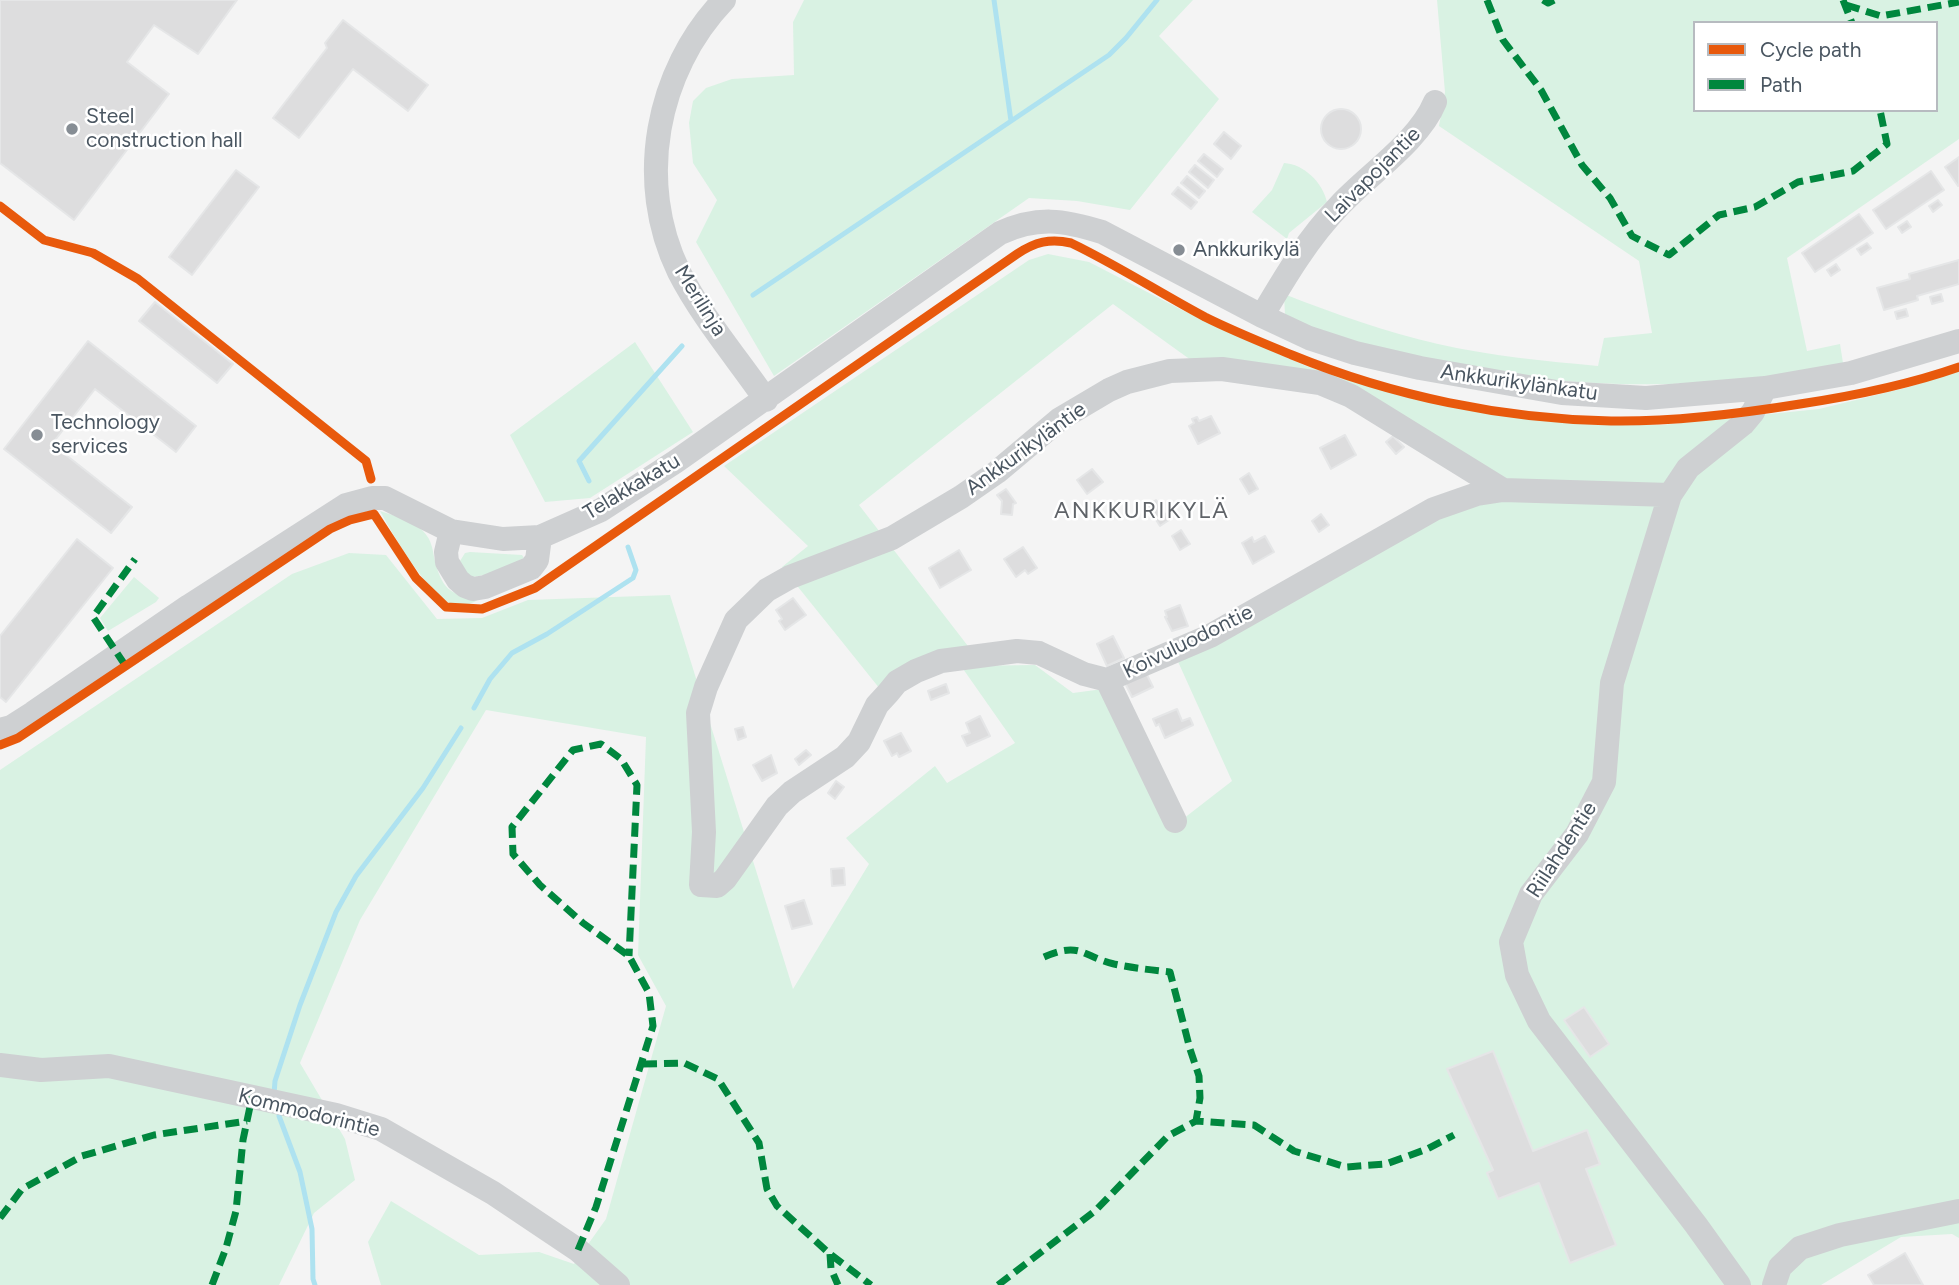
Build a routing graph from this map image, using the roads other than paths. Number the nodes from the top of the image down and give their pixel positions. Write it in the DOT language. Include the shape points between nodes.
graph roads {
  1 [pos="724,0"];
  2 [pos="1435,102"];
  3 [pos="1102,232"];
  4 [pos="1262,316"];
  5 [pos="1959,341"];
  6 [pos="1765,388"];
  7 [pos="766,400"];
  8 [pos="1503,490"];
  9 [pos="1670,495"];
  10 [pos="451,531"];
  11 [pos="540,537"];
  12 [pos="1107,680"];
  13 [pos="0,730"];
  14 [pos="1175,821"];
  15 [pos="701,885"];
  16 [pos="0,1065"];
  17 [pos="1959,1211"];
  18 [pos="618,1285"];
  19 [pos="1739,1285"];
  20 [pos="1774,1285"];
  1 -- 7 [label="street, Merilinja" via="698,30 673,77 658,132 657,195 678,270"];
  2 -- 4 [label="street, Laivapojantie" via="1420,130 1331,214"];
  3 -- 4 [label="street, Ankkurikylänkatu"];
  3 -- 7 [label="street, Telakkakatu" via="1074,223 1043,221 1000,233"];
  4 -- 6 [label="street, Ankkurikylänkatu" via="1355,353 1562,393 1646,398"];
  5 -- 6 [label="street, Ankkurikylänkatu" via="1851,373"];
  6 -- 9 [label="street, Riilahdentie" via="1743,424 1688,468"];
  7 -- 11 [label="street, Telakkakatu" via="601,510"];
  8 -- 9 [label="street"];
  8 -- 12 [label="street, Koivuluodontie" via="1434,509 1210,636"];
  8 -- 15 [label="street, Ankkurikyläntie" via="1352,396 1320,383 1222,369 1189,369 1149,374 1109,390 1060,419 961,497 892,538 790,577 767,590 736,620 698,713 704,832"];
  9 -- 19 [label="street, Riilahdentie" via="1612,683 1604,782 1577,834 1531,894 1511,942 1517,975 1538,1021"];
  10 -- 11 [label="street, Telakkakatu" via="503,539"];
  10 -- 11 [label="street" via="447,562 458,580 473,589 531,568 537,560"];
  10 -- 13 [label="street, Telakkakatu" via="385,498 346,505 33,713"];
  12 -- 14 [label="street"];
  12 -- 15 [label="street, Koivuluodontie" via="1039,653 1017,651 941,661 916,671 897,682 882,699 859,742 845,757 776,806 725,879 717,886"];
  16 -- 18 [label="street, Kommodorintie" via="40,1070 109,1066 381,1129 502,1199"];
  17 -- 20 [label="street" via="1840,1235 1800,1248 1780,1267"];
}
